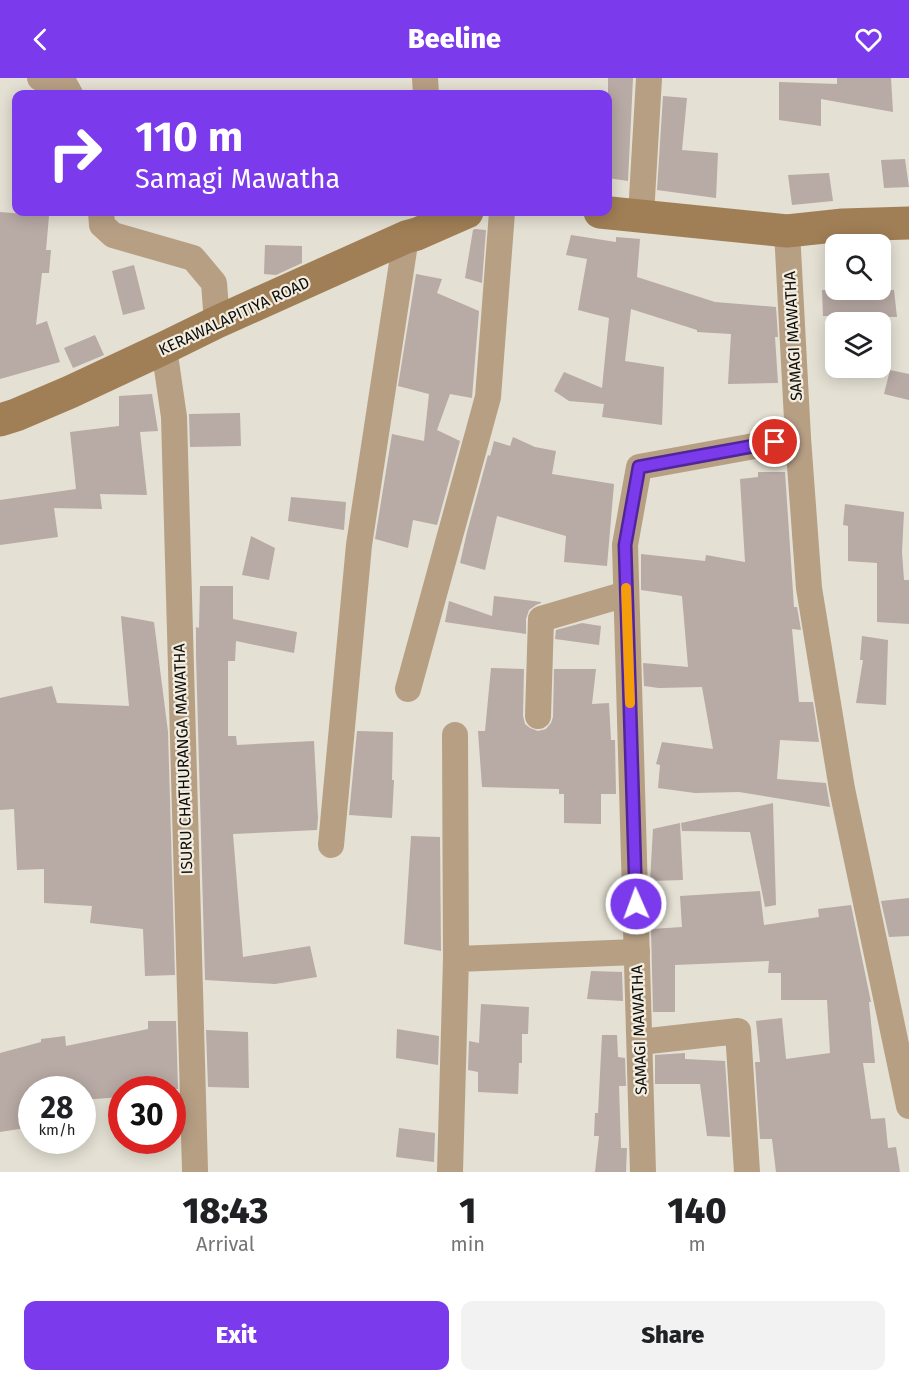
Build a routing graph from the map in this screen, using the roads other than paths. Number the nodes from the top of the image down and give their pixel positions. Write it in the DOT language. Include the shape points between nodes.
graph roads {
  1 [pos="40,78"];
  2 [pos="649,78"];
  3 [pos="68,90"];
  4 [pos="612,213"];
  5 [pos="641,215"];
  6 [pos="101,216"];
  7 [pos="453,216"];
  8 [pos="502,216"];
  9 [pos="909,223"];
  10 [pos="414,227"];
  11 [pos="787,231"];
  12 [pos="217,322"];
  13 [pos="164,348"];
  14 [pos="0,420"];
  15 [pos="798,438"];
  16 [pos="626,594"];
  17 [pos="408,689"];
  18 [pos="538,716"];
  19 [pos="455,735"];
  20 [pos="331,845"];
  21 [pos="637,952"];
  22 [pos="456,959"];
  23 [pos="640,1042"];
  24 [pos="909,1106"];
  25 [pos="195,1170"];
  26 [pos="450,1172"];
  27 [pos="643,1172"];
  28 [pos="747,1172"];
  1 -- 3 [label="street" via="65,85"];
  2 -- 5 [label="street"];
  4 -- 5 [label="street"];
  5 -- 11 [label="street"];
  6 -- 12 [label="street" via="102,225 113,235 193,258 214,283"];
  7 -- 10 [label="street, KERAWALAPITIYA ROAD"];
  8 -- 17 [label="street" via="488,397"];
  9 -- 11 [label="street"];
  10 -- 12 [label="street, KERAWALAPITIYA ROAD"];
  10 -- 20 [label="street" via="359,545"];
  11 -- 15 [label="street, SAMAGI MAWATHA"];
  12 -- 13 [label="street, KERAWALAPITIYA ROAD"];
  13 -- 14 [label="street, KERAWALAPITIYA ROAD"];
  13 -- 25 [label="street, ISURU CHATHURANGA MAWATHA" via="174,417"];
  15 -- 16 [label="street, SAMAGI MAWATHA" via="639,467 625,545"];
  15 -- 24 [label="street" via="809,588 842,789"];
  16 -- 18 [label="street" via="542,619"];
  16 -- 21 [label="street, SAMAGI MAWATHA"];
  19 -- 22 [label="street"];
  21 -- 22 [label="street"];
  21 -- 23 [label="street, SAMAGI MAWATHA"];
  22 -- 26 [label="street"];
  23 -- 27 [label="street, SAMAGI MAWATHA"];
  23 -- 28 [label="street" via="738,1031"];
}
